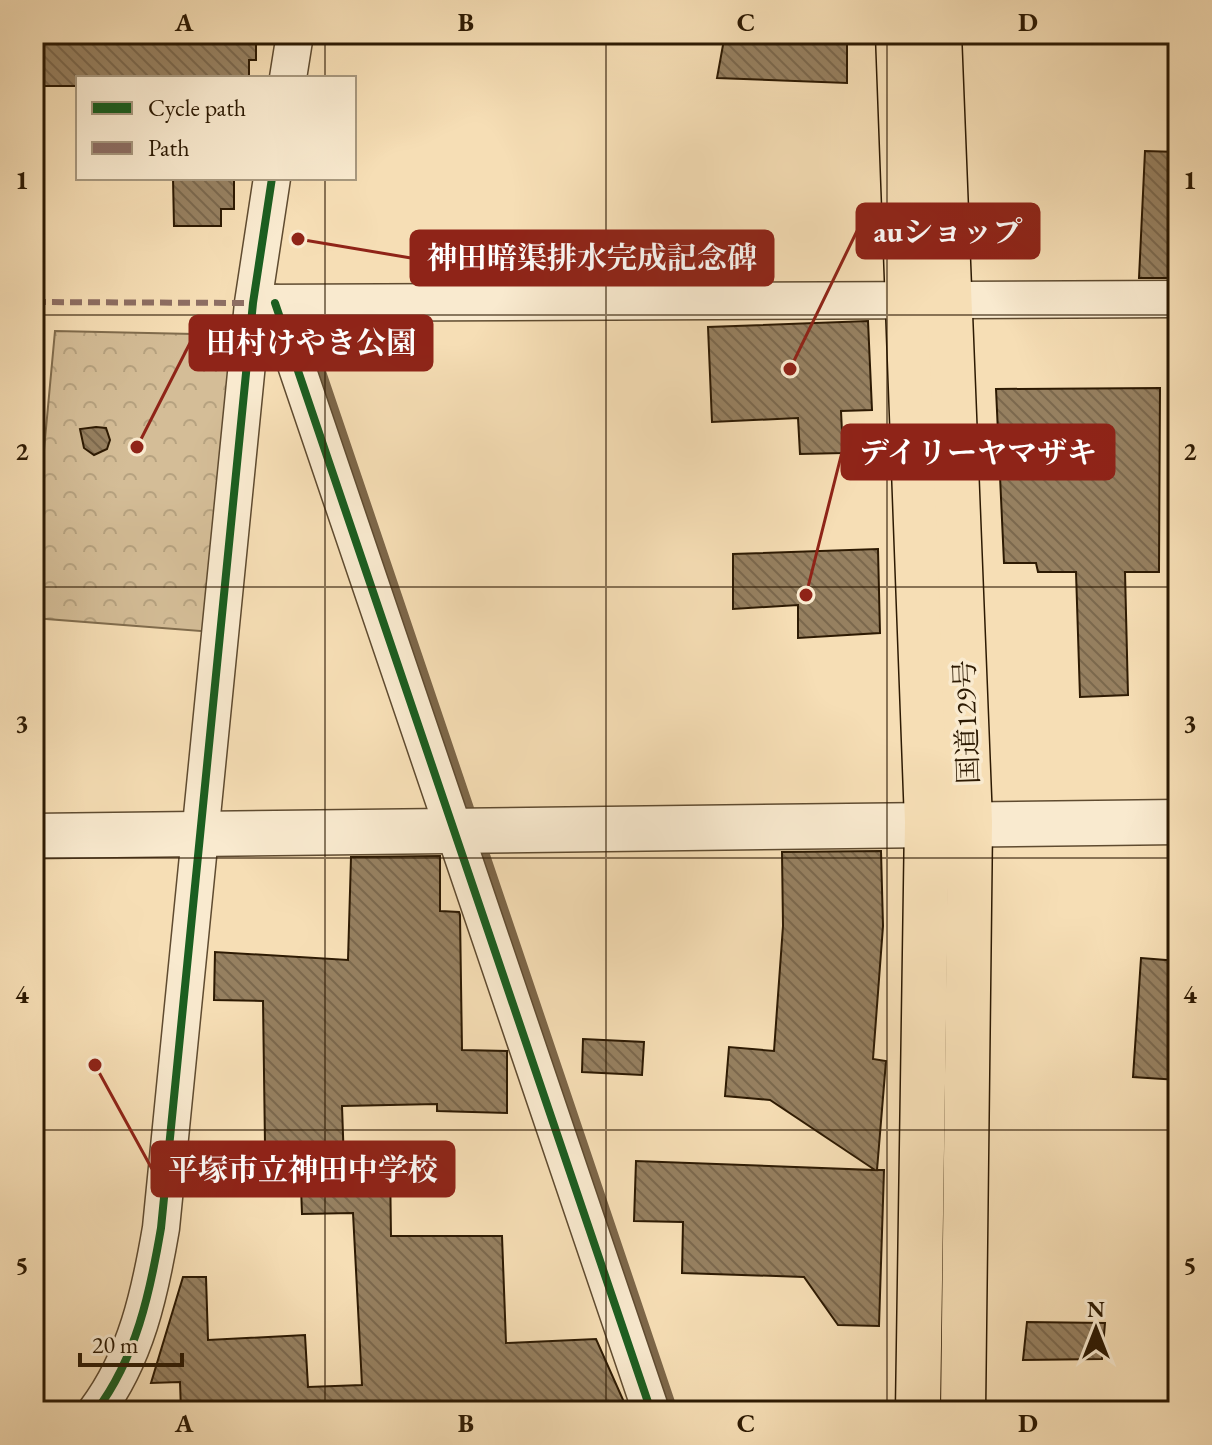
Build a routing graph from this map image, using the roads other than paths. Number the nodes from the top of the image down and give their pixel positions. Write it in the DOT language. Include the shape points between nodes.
graph roads {
  1 [pos="295,34"];
  2 [pos="898,34"];
  3 [pos="939,34"];
  4 [pos="288,76"];
  5 [pos="272,180"];
  6 [pos="930,299"];
  7 [pos="1178,299"];
  8 [pos="264,303"];
  9 [pos="927,822"];
  10 [pos="970,822"];
  11 [pos="1178,822"];
  12 [pos="454,831"];
  13 [pos="200,835"];
  14 [pos="34,836"];
  15 [pos="96,1411"];
  16 [pos="651,1411"];
  17 [pos="918,1411"];
  18 [pos="963,1411"];
  1 -- 4 [label="street"];
  2 -- 6 [label="highway, 国道129号"];
  3 -- 6 [label="highway, 国道129号"];
  5 -- 8 [label="street"];
  6 -- 7 [label="street"];
  6 -- 8 [label="street"];
  6 -- 9 [label="highway, 国道129号"];
  6 -- 10 [label="highway, 国道129号"];
  8 -- 12 [label="street"];
  8 -- 13 [label="street"];
  9 -- 10 [label="street"];
  9 -- 12 [label="street"];
  9 -- 17 [label="highway, 国道129号"];
  10 -- 11 [label="street"];
  10 -- 18 [label="highway, 国道129号"];
  12 -- 13 [label="street"];
  12 -- 16 [label="street"];
  13 -- 14 [label="street"];
  13 -- 15 [label="street" via="161,1228 148,1305 113,1389"];
}
